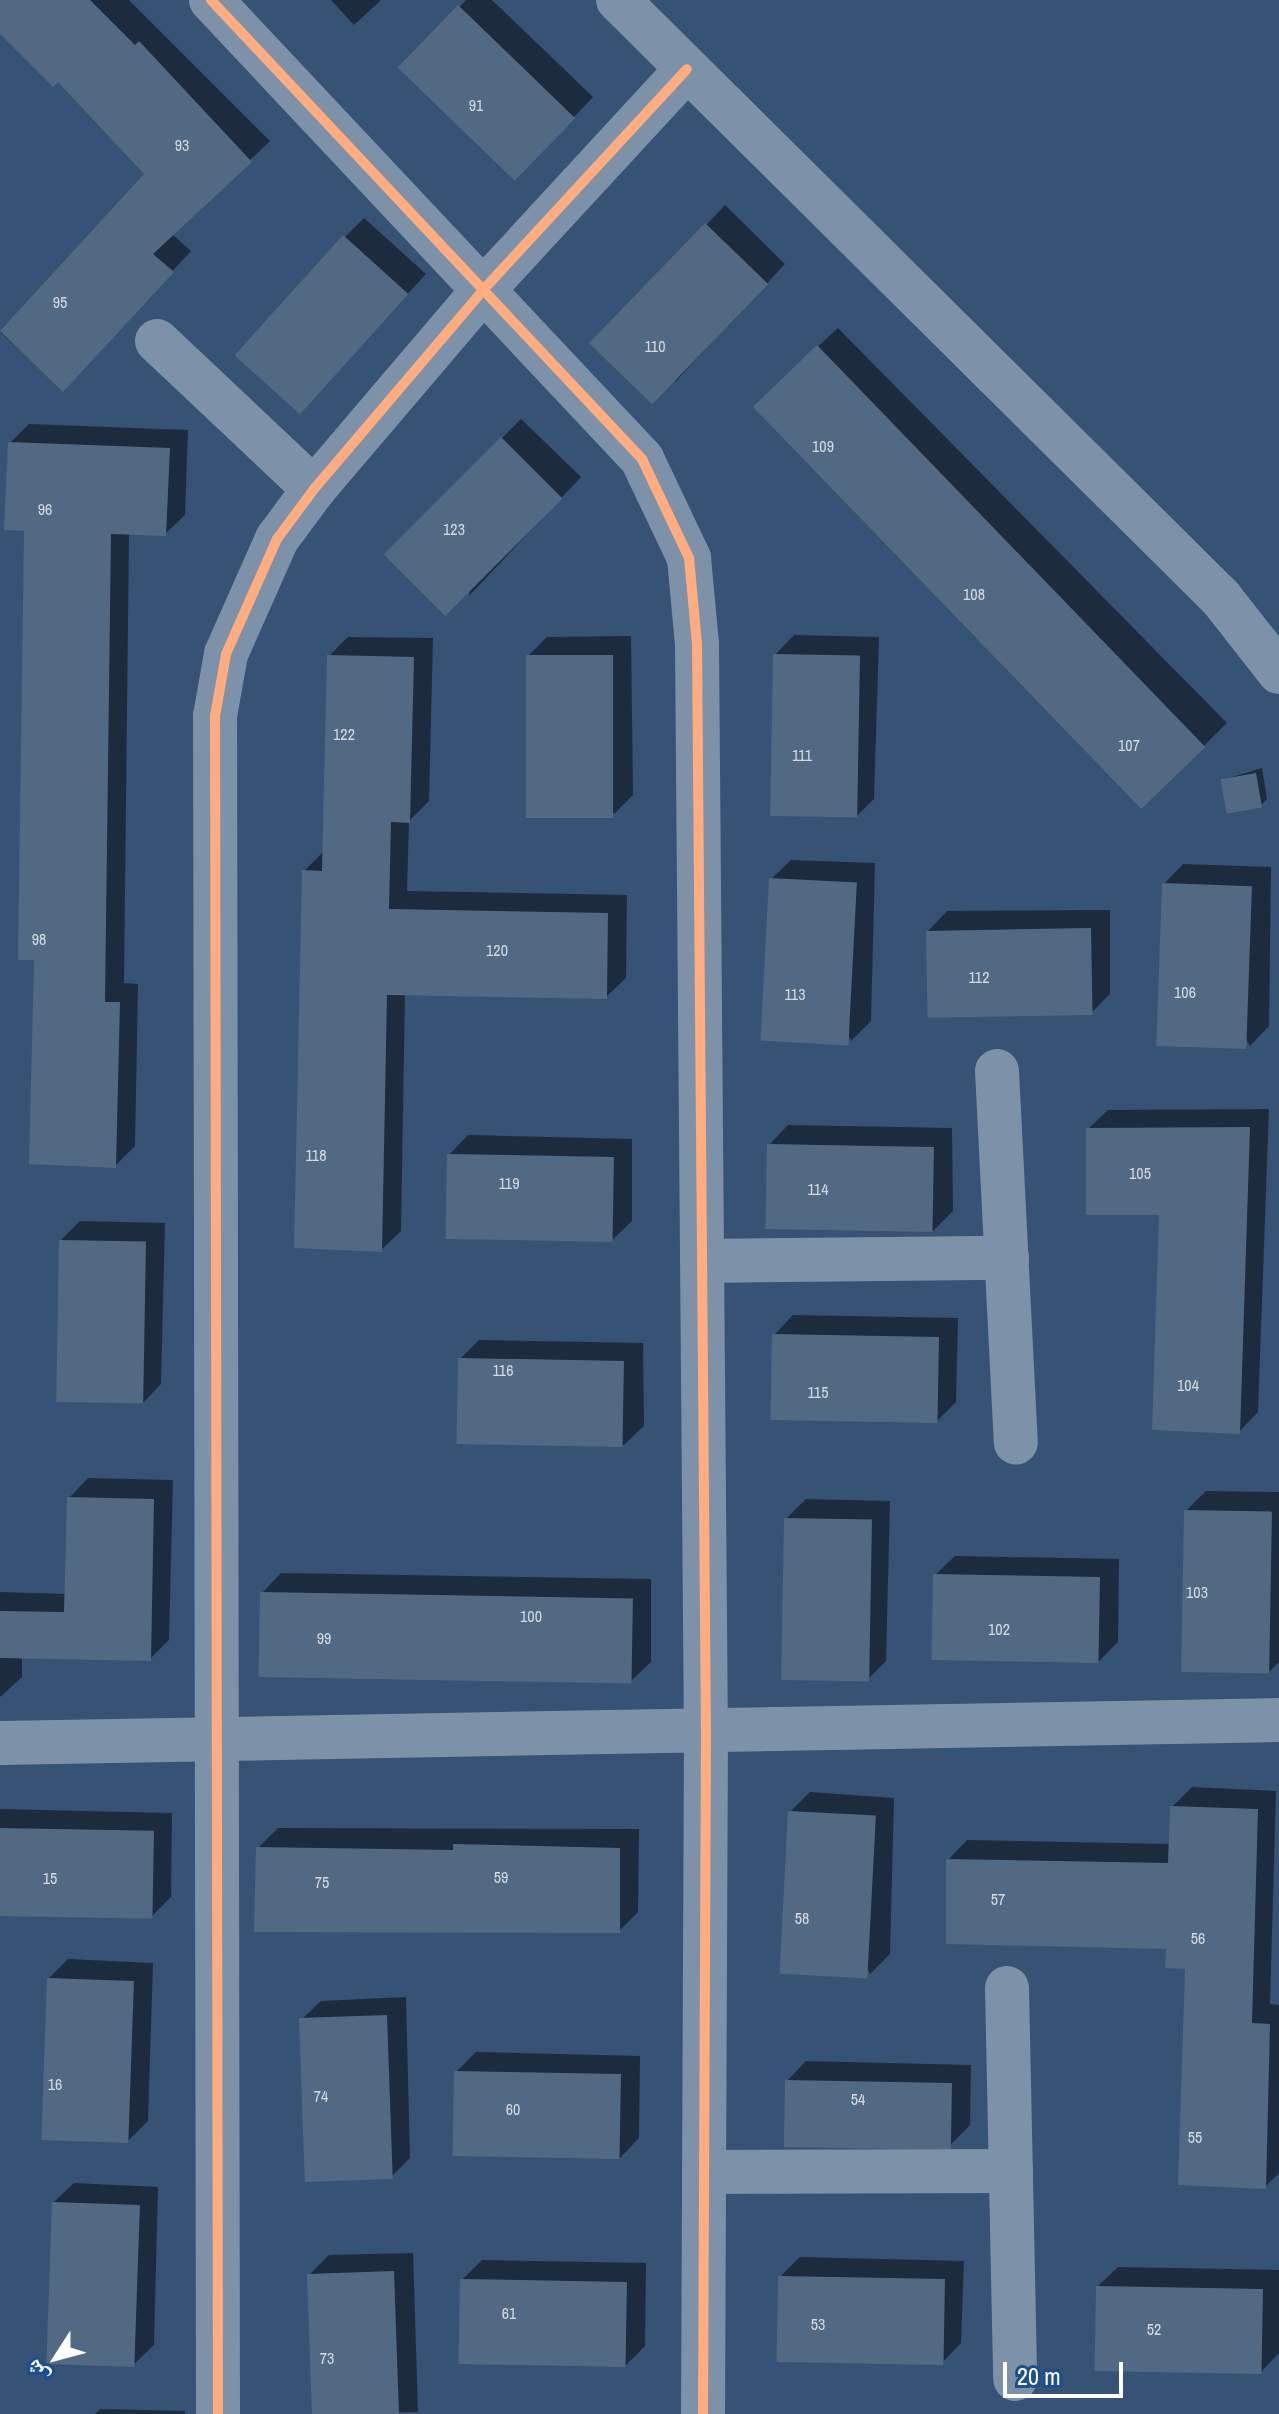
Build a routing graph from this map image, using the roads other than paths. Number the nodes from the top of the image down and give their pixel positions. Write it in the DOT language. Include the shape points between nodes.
graph roads {
  1 [pos="211,0"];
  2 [pos="618,0"];
  3 [pos="687,69"];
  4 [pos="484,289"];
  5 [pos="157,341"];
  6 [pos="314,489"];
  7 [pos="1279,672"];
  8 [pos="997,1071"];
  9 [pos="1007,1258"];
  10 [pos="702,1261"];
  11 [pos="1016,1443"];
  12 [pos="1279,1720"];
  13 [pos="706,1730"];
  14 [pos="222,1739"];
  15 [pos="0,1743"];
  16 [pos="1007,1988"];
  17 [pos="1011,2171"];
  18 [pos="704,2172"];
  19 [pos="1015,2379"];
  20 [pos="218,2414"];
  21 [pos="703,2414"];
  1 -- 4 [label="street"];
  2 -- 3 [label="street"];
  3 -- 4 [label="street"];
  3 -- 7 [label="street" via="1221,598"];
  4 -- 6 [label="street"];
  4 -- 10 [label="street" via="642,459 689,558 697,644"];
  5 -- 6 [label="street"];
  6 -- 14 [label="street" via="247,595 215,716"];
  8 -- 9 [label="street"];
  9 -- 10 [label="street"];
  9 -- 11 [label="street"];
  10 -- 13 [label="street"];
  12 -- 13 [label="street"];
  13 -- 14 [label="street"];
  13 -- 18 [label="street"];
  14 -- 15 [label="street"];
  14 -- 20 [label="street"];
  16 -- 17 [label="street"];
  17 -- 18 [label="street"];
  17 -- 19 [label="street"];
  18 -- 21 [label="street"];
}
